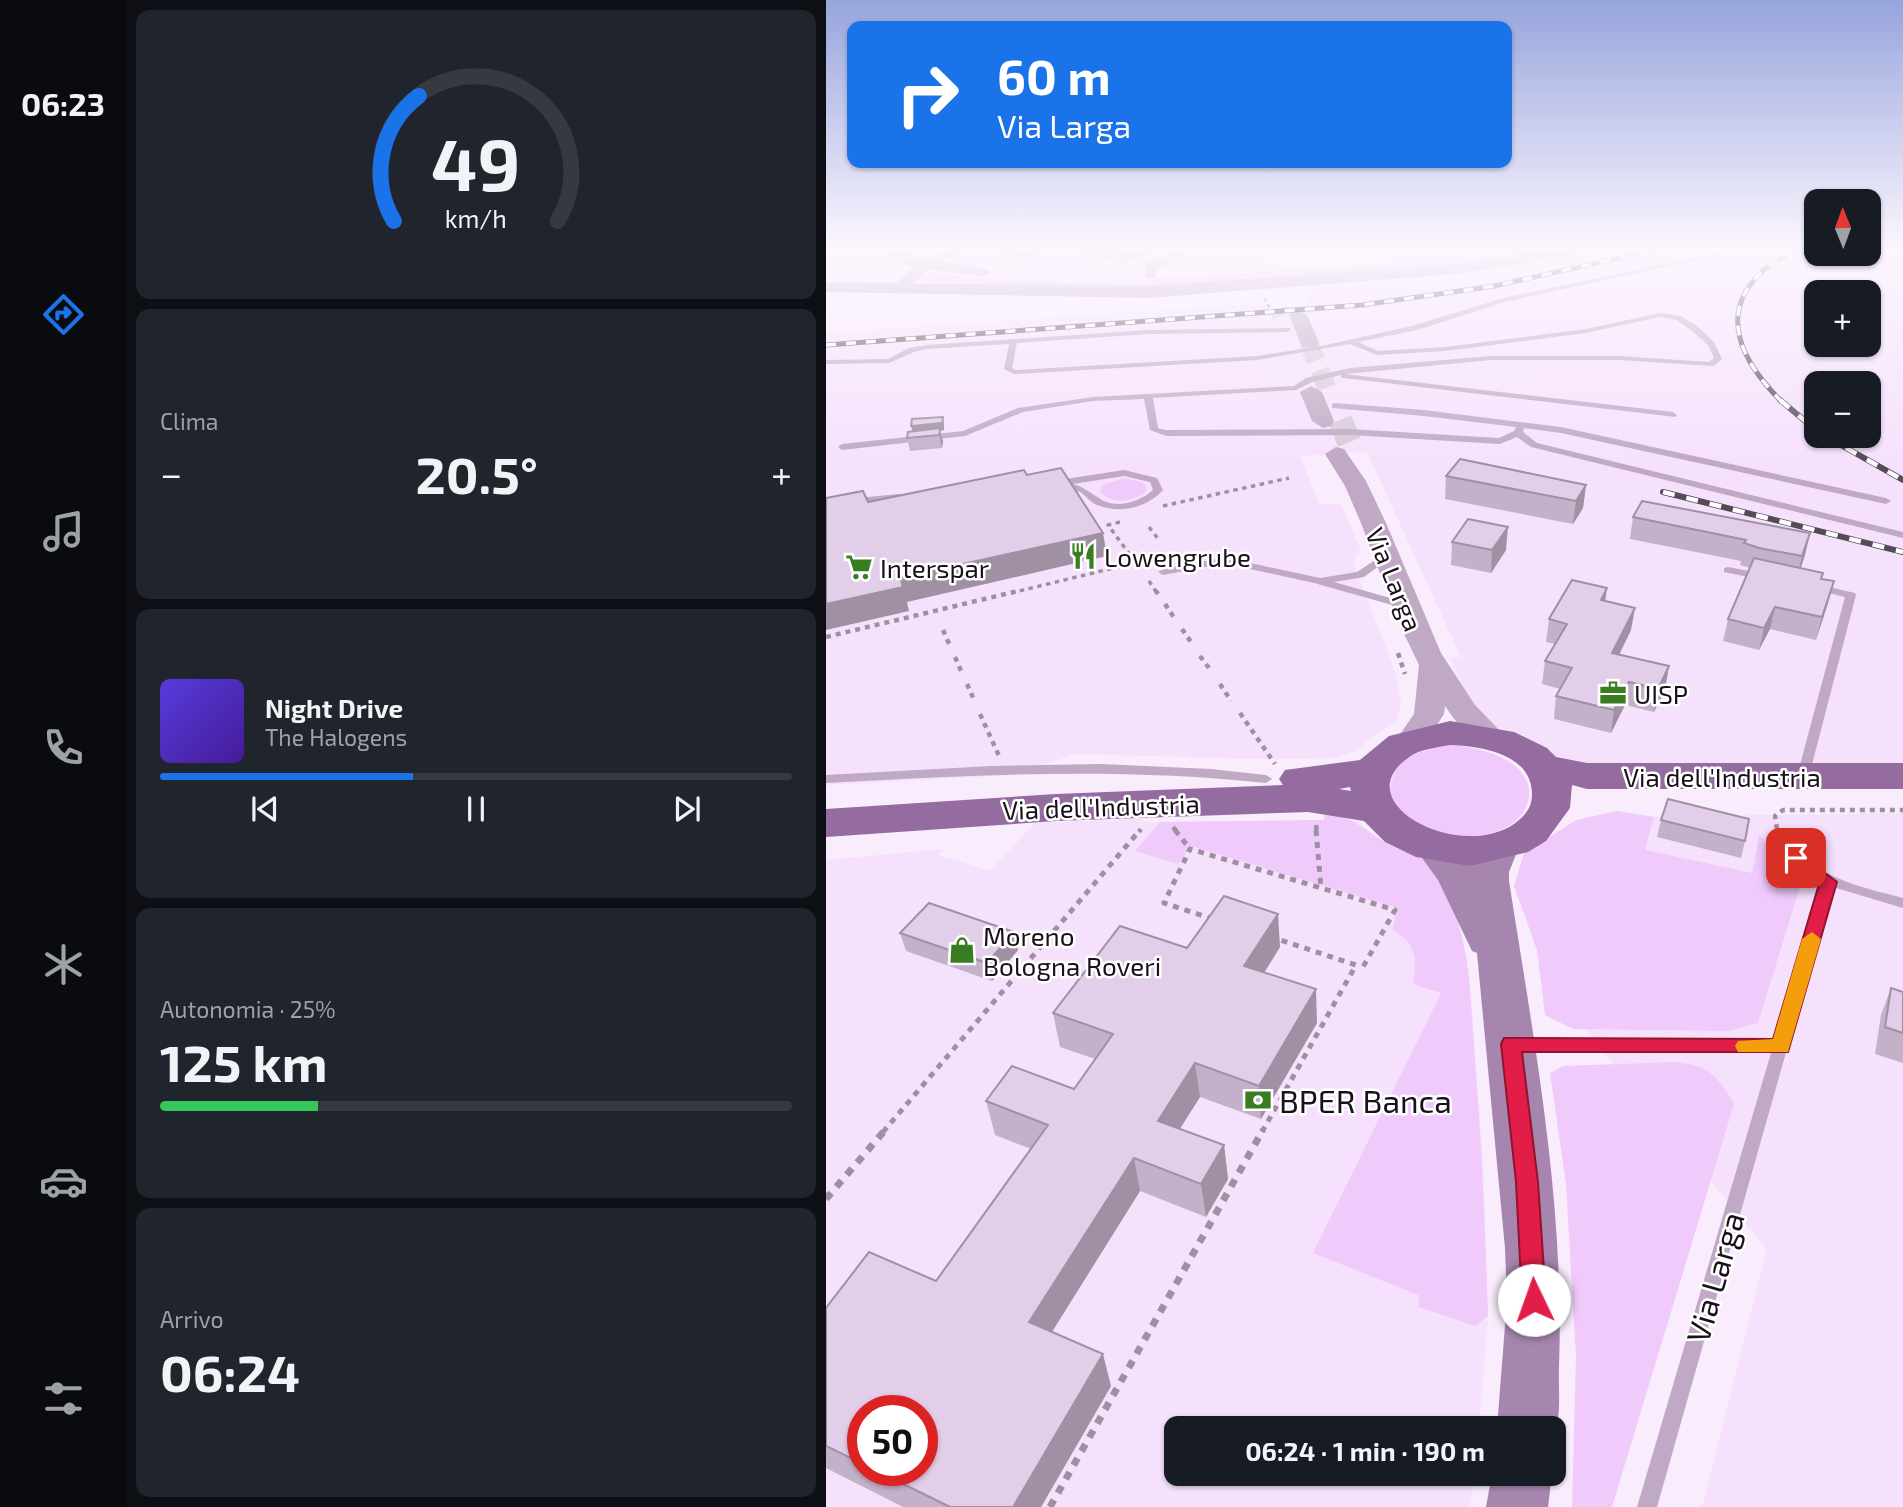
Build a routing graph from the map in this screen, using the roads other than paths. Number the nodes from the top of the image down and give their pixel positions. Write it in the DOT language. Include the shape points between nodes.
graph roads {
  1 [pos="1270,319"];
  2 [pos="1436,319"];
  3 [pos="1644,319"];
  4 [pos="1680,319"];
  5 [pos="1013,342"];
  6 [pos="1353,343"];
  7 [pos="1367,351"];
  8 [pos="826,362"];
  9 [pos="1367,368"];
  10 [pos="1376,380"];
  11 [pos="1148,396"];
  12 [pos="1328,401"];
  13 [pos="1673,415"];
  14 [pos="1520,429"];
  15 [pos="842,447"];
  16 [pos="1345,454"];
  17 [pos="1059,483"];
  18 [pos="1046,484"];
  19 [pos="908,497"];
  20 [pos="1886,501"];
  21 [pos="826,504"];
  22 [pos="1903,535"];
  23 [pos="1386,556"];
  24 [pos="1728,570"];
  25 [pos="1163,572"];
  26 [pos="1316,580"];
  27 [pos="1783,581"];
  28 [pos="1797,584"];
  29 [pos="1407,606"];
  30 [pos="1420,674"];
  31 [pos="1489,736"];
  32 [pos="1412,740"];
  33 [pos="1542,767"];
  34 [pos="1270,772"];
  35 [pos="1803,776"];
  36 [pos="1903,776"];
  37 [pos="826,779"];
  38 [pos="1374,790"];
  39 [pos="1903,798"];
  40 [pos="826,800"];
  41 [pos="1549,809"];
  42 [pos="826,823"];
  43 [pos="1783,842"];
  44 [pos="1499,847"];
  45 [pos="1434,848"];
  46 [pos="1828,882"];
  47 [pos="1903,903"];
  48 [pos="1502,974"];
  49 [pos="1511,1044"];
  50 [pos="1781,1047"];
  51 [pos="1528,1416"];
  52 [pos="1520,1486"];
  53 [pos="1517,1507"];
  54 [pos="1647,1507"];
  1 -- 5 [label="lane"];
  2 -- 6 [label="lane"];
  3 -- 7 [label="lane" via="1444,349"];
  4 -- 9 [label="lane" via="1711,344 1718,359 1711,365 1619,358 1491,358"];
  5 -- 6 [label="lane" via="1008,369 1024,373 1257,358"];
  5 -- 8 [label="lane" via="928,347 889,361"];
  6 -- 7 [label="lane"];
  7 -- 9 [label="lane"];
  9 -- 10 [label="lane"];
  9 -- 12 [label="lane"];
  10 -- 12 [label="lane"];
  10 -- 13 [label="lane"];
  11 -- 12 [label="lane" via="1296,388 1309,380"];
  11 -- 14 [label="lane" via="1154,430 1166,433 1350,432 1500,441"];
  11 -- 15 [label="lane" via="1021,410 952,435"];
  12 -- 14 [label="lane"];
  14 -- 20 [label="lane" via="1561,430"];
  14 -- 22 [label="lane" via="1534,445"];
  16 -- 23 [label="street, Via Larga"];
  17 -- 17 [label="lane" via="1111,506 1146,501 1158,490 1154,480 1136,474"];
  17 -- 18 [label="lane"];
  19 -- 21 [label="lane"];
  23 -- 26 [label="lane" via="1360,575"];
  23 -- 29 [label="street, Via Larga"];
  24 -- 27 [label="lane"];
  25 -- 26 [label="lane" via="1228,562"];
  26 -- 29 [label="lane"];
  28 -- 35 [label="lane" via="1851,594"];
  29 -- 30 [label="street, Via Larga"];
  30 -- 31 [label="street, Via Larga"];
  30 -- 32 [label="street, Via Larga" via="1429,714"];
  31 -- 32 [label="main road" via="1450,733"];
  31 -- 33 [label="main road" via="1525,752"];
  32 -- 38 [label="main road" via="1395,747"];
  33 -- 35 [label="main road, Via dell'Industria" via="1587,776"];
  33 -- 41 [label="main road" via="1552,788"];
  34 -- 37 [label="lane" via="1034,768"];
  34 -- 38 [label="main road, Via dell'Industria" via="1336,778"];
  34 -- 40 [label="main road, Via dell'Industria"];
  35 -- 36 [label="main road, Via dell'Industria"];
  38 -- 42 [label="main road, Via dell'Industria" via="1340,801 1006,810"];
  38 -- 45 [label="main road" via="1397,833"];
  39 -- 41 [label="main road, Via dell'Industria" via="1609,799"];
  41 -- 44 [label="main road" via="1531,832"];
  43 -- 46 [label="lane"];
  44 -- 45 [label="main road"];
  44 -- 48 [label="main road" via="1489,872"];
  45 -- 48 [label="main road" via="1456,874"];
  46 -- 47 [label="lane"];
  46 -- 50 [label="lane, Via Larga"];
  48 -- 49 [label="main road"];
  49 -- 50 [label="lane"];
  49 -- 51 [label="main road" via="1527,1182 1534,1300"];
  50 -- 54 [label="lane, Via Larga"];
  52 -- 53 [label="main road"];
}
